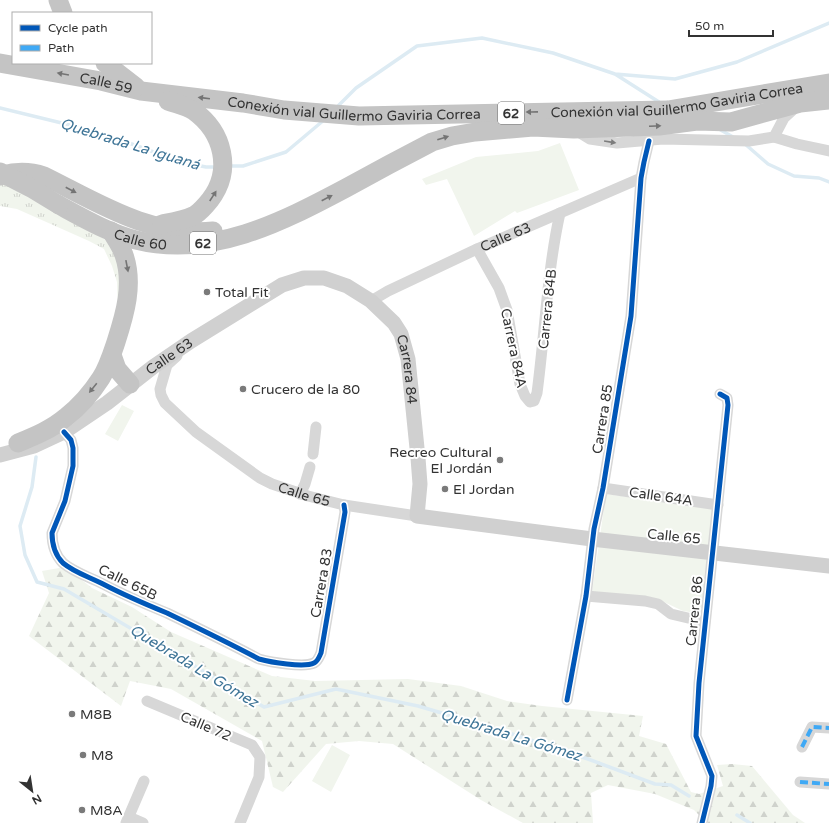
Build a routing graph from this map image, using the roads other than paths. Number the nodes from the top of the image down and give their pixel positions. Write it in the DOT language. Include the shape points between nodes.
graph roads {
  1 [pos="58,0"];
  2 [pos="64,12"];
  3 [pos="0,63"];
  4 [pos="107,64"];
  5 [pos="829,83"];
  6 [pos="141,91"];
  7 [pos="829,100"];
  8 [pos="800,103"];
  9 [pos="699,113"];
  10 [pos="574,129"];
  11 [pos="774,137"];
  12 [pos="649,141"];
  13 [pos="829,152"];
  14 [pos="0,172"];
  15 [pos="0,176"];
  16 [pos="641,178"];
  17 [pos="560,213"];
  18 [pos="292,216"];
  19 [pos="151,225"];
  20 [pos="111,231"];
  21 [pos="477,249"];
  22 [pos="309,277"];
  23 [pos="371,301"];
  24 [pos="191,341"];
  25 [pos="112,355"];
  26 [pos="130,384"];
  27 [pos="723,396"];
  28 [pos="530,402"];
  29 [pos="316,427"];
  30 [pos="64,432"];
  31 [pos="17,444"];
  32 [pos="313,454"];
  33 [pos="0,455"];
  34 [pos="310,466"];
  35 [pos="604,488"];
  36 [pos="300,494"];
  37 [pos="344,505"];
  38 [pos="718,505"];
  39 [pos="417,516"];
  40 [pos="592,539"];
  41 [pos="713,552"];
  42 [pos="829,566"];
  43 [pos="586,596"];
  44 [pos="705,622"];
  45 [pos="314,663"];
  46 [pos="567,700"];
  47 [pos="147,701"];
  48 [pos="829,728"];
  49 [pos="802,747"];
  50 [pos="144,781"];
  51 [pos="800,782"];
  52 [pos="829,784"];
  53 [pos="127,820"];
  54 [pos="143,823"];
  55 [pos="240,823"];
  56 [pos="702,823"];
  1 -- 2 [label="highway"];
  6 -- 3 [label="highway, Calle 59 / 62, one-way" via="101,81"];
  4 -- 6 [label="highway"];
  5 -- 9 [label="highway, Conexión vial Guillermo Gaviria Correa / 62"];
  9 -- 6 [label="highway, Conexión vial Guillermo Gaviria Correa / 62, one-way" via="668,110 359,116 284,110"];
  19 -- 6 [label="highway, one-way" via="183,220 196,214 206,205 220,183 223,156 212,129 192,110"];
  7 -- 8 [label="highway, Conexión vial Guillermo Gaviria Correa / 62"];
  8 -- 9 [label="highway, Conexión vial Guillermo Gaviria Correa / 62" via="731,122"];
  8 -- 11 [label="street" via="784,118"];
  10 -- 9 [label="highway, Conexión vial Guillermo Gaviria Correa / 62, one-way" via="659,126"];
  10 -- 12 [label="street, one-way" via="590,139 617,143"];
  18 -- 10 [label="highway, Conexión vial Guillermo Gaviria Correa / 62, one-way" via="432,142 475,132 533,127"];
  11 -- 12 [label="street" via="748,141"];
  11 -- 13 [label="street"];
  12 -- 16 [label="street, Carrera 85"];
  14 -- 20 [label="highway, Calle 60 / 62, bridge"];
  15 -- 19 [label="highway, one-way" via="21,172 44,176 120,215"];
  16 -- 17 [label="street, Calle 63"];
  16 -- 35 [label="street, Carrera 85" via="631,316"];
  17 -- 21 [label="street, Calle 63"];
  17 -- 28 [label="street, Carrera 84B" via="549,280 537,393 534,401"];
  18 -- 19 [label="highway" via="221,230 175,230"];
  18 -- 20 [label="highway, Calle 60 / 62" via="268,227 199,244 157,244"];
  20 -- 25 [label="highway, one-way" via="124,255 129,284 128,300"];
  21 -- 23 [label="street, Calle 63"];
  21 -- 28 [label="street, Carrera 84A" via="499,288 507,310 520,384"];
  22 -- 23 [label="main road, Carrera 84" via="324,278 341,284"];
  22 -- 24 [label="main road, Calle 63" via="282,285"];
  23 -- 39 [label="main road, Carrera 84" via="394,323 401,334 407,353 419,465"];
  24 -- 26 [label="main road, Calle 63"];
  24 -- 36 [label="street, Calle 65" via="168,365 160,389 165,403 196,432 260,478"];
  25 -- 26 [label="highway" via="117,368"];
  25 -- 31 [label="highway, one-way" via="92,391 68,416 48,430"];
  26 -- 30 [label="main road, Calle 63"];
  27 -- 38 [label="street, Carrera 86" via="728,406"];
  29 -- 32 [label="street"];
  30 -- 31 [label="main road, Calle 63" via="51,439"];
  30 -- 45 [label="street, Calle 65B" via="71,440 73,466 52,540 62,562 80,574 91,577 259,659 271,663"];
  31 -- 33 [label="main road"];
  34 -- 36 [label="street"];
  35 -- 38 [label="street, Calle 64A"];
  35 -- 40 [label="street, Carrera 85"];
  36 -- 37 [label="street, Calle 65"];
  37 -- 39 [label="street, Calle 65"];
  37 -- 45 [label="street, Carrera 83" via="345,512 321,653"];
  38 -- 41 [label="street, Carrera 86"];
  39 -- 40 [label="main road, Calle 65"];
  40 -- 41 [label="main road, Calle 65"];
  40 -- 43 [label="street, Carrera 85"];
  41 -- 42 [label="main road, Calle 65"];
  41 -- 44 [label="street, Carrera 86"];
  43 -- 44 [label="street" via="645,601 658,604 671,614"];
  43 -- 46 [label="street, Carrera 85"];
  44 -- 56 [label="street, Carrera 86" via="696,736 712,776"];
  47 -- 55 [label="street, Calle 72" via="252,745 260,757 259,777"];
  48 -- 49 [label="street" via="812,727"];
  50 -- 53 [label="street"];
  51 -- 52 [label="street"];
  53 -- 54 [label="street"];
}
